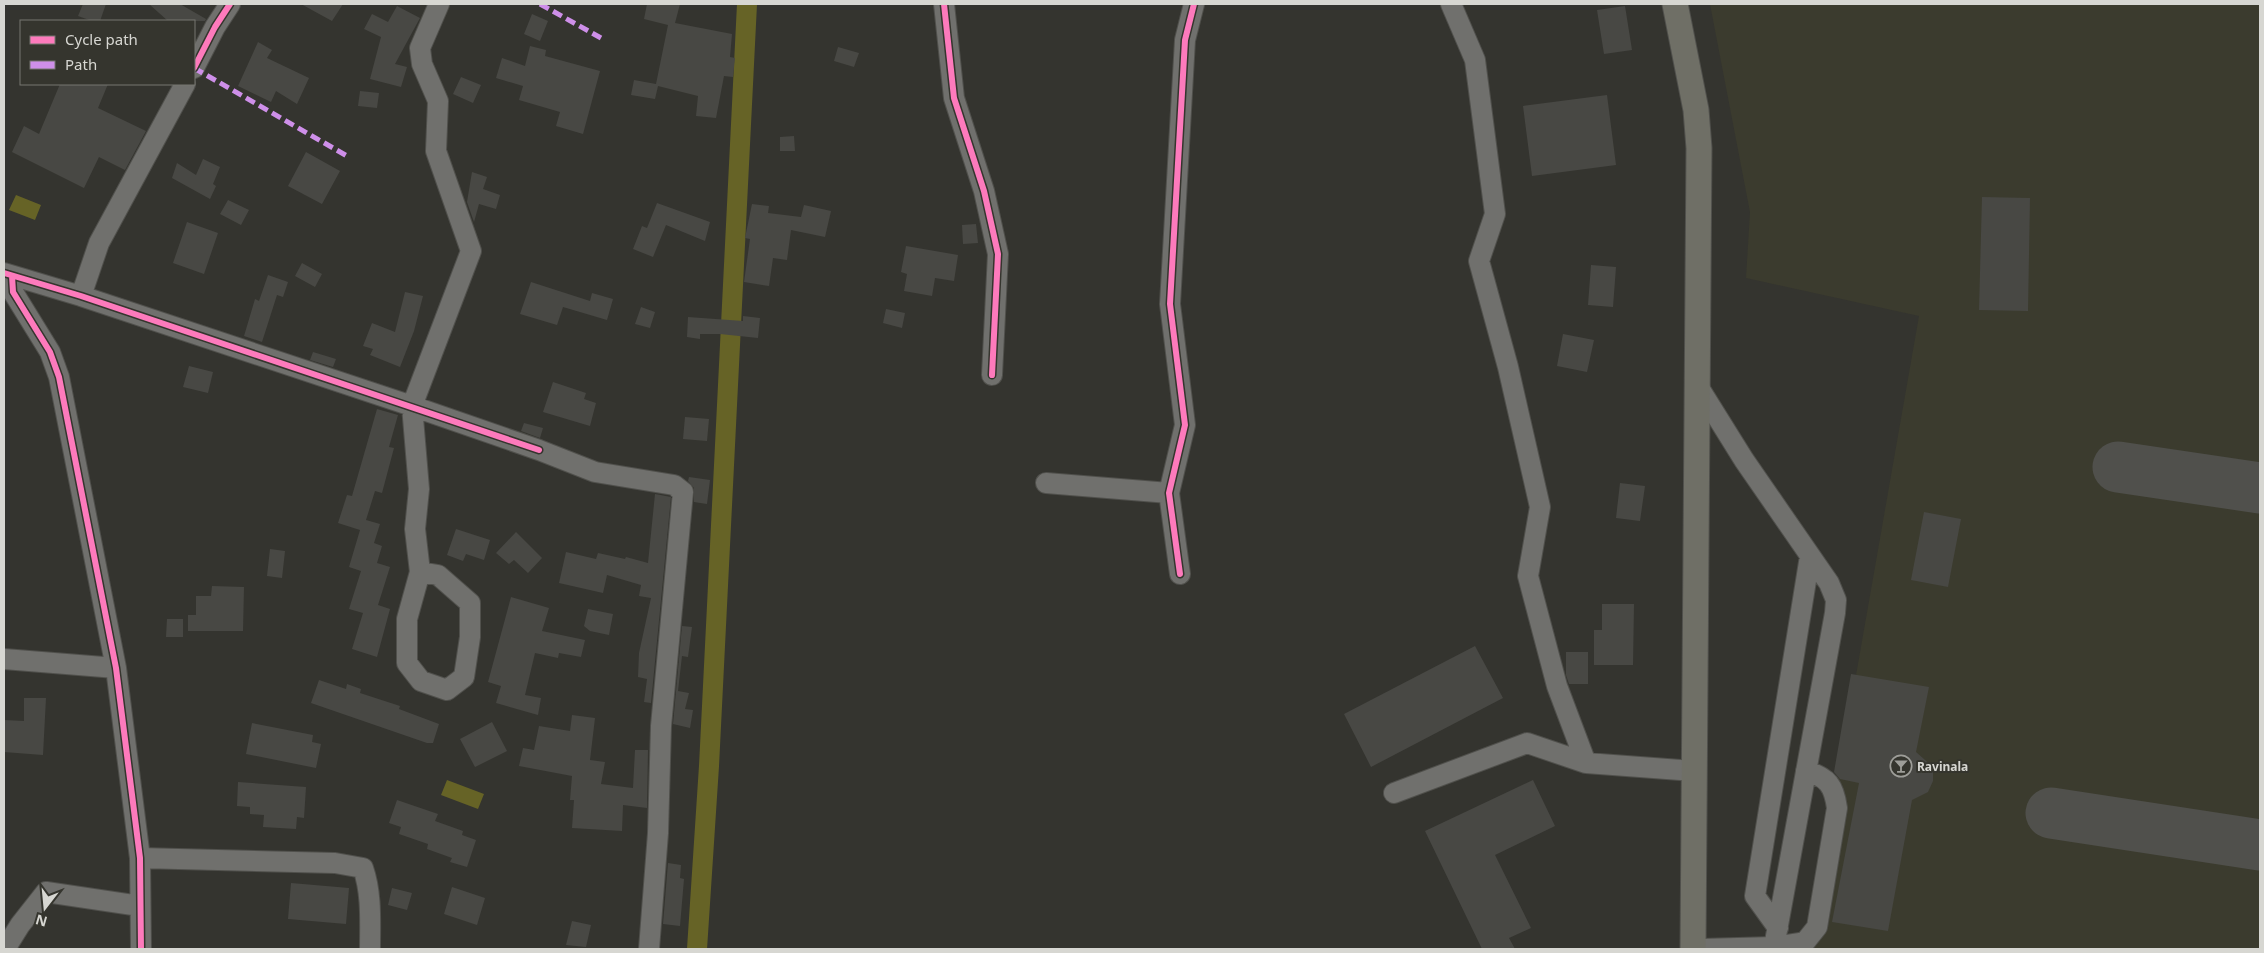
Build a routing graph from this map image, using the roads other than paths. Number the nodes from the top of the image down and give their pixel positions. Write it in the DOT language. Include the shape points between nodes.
graph roads {
  1 [pos="230,4"];
  2 [pos="439,4"];
  3 [pos="944,4"];
  4 [pos="1194,4"];
  5 [pos="1451,4"];
  6 [pos="1675,4"];
  7 [pos="195,66"];
  8 [pos="184,85"];
  9 [pos="8,274"];
  10 [pos="81,296"];
  11 [pos="992,375"];
  12 [pos="1696,383"];
  13 [pos="412,406"];
  14 [pos="1046,483"];
  15 [pos="1169,493"];
  16 [pos="1810,556"];
  17 [pos="420,572"];
  18 [pos="1180,574"];
  19 [pos="4,659"];
  20 [pos="116,668"];
  21 [pos="1586,763"];
  22 [pos="1694,771"];
  23 [pos="1806,771"];
  24 [pos="1394,793"];
  25 [pos="140,858"];
  26 [pos="140,906"];
  27 [pos="1778,928"];
  28 [pos="1774,947"];
  29 [pos="5,949"];
  30 [pos="141,949"];
  31 [pos="370,949"];
  32 [pos="649,949"];
  33 [pos="1694,949"];
  34 [pos="1701,949"];
  1 -- 7 [label="street"];
  2 -- 13 [label="street" via="420,48 422,64 438,101 436,151 471,251"];
  3 -- 11 [label="street" via="954,98 984,191 998,254"];
  4 -- 15 [label="street" via="1185,40 1170,304 1185,425"];
  5 -- 21 [label="street" via="1476,60 1495,214 1479,261 1508,367 1540,507 1528,576 1556,686"];
  6 -- 12 [label="main road" via="1696,110 1700,148"];
  8 -- 10 [label="street" via="99,243"];
  9 -- 10 [label="street"];
  9 -- 20 [label="street" via="13,292 50,352 59,377"];
  10 -- 13 [label="street"];
  12 -- 16 [label="street"];
  12 -- 22 [label="main road"];
  13 -- 17 [label="street" via="419,489 415,529"];
  13 -- 32 [label="street" via="595,472 674,485 683,492 661,726 658,833"];
  14 -- 15 [label="street"];
  15 -- 18 [label="street"];
  16 -- 23 [label="street" via="1829,583 1836,600"];
  16 -- 27 [label="street" via="1755,896"];
  17 -- 17 [label="street" via="407,619 406,662 421,681 447,690 464,678 470,638 470,603 438,575"];
  19 -- 20 [label="street"];
  20 -- 25 [label="street"];
  21 -- 22 [label="street"];
  21 -- 24 [label="street" via="1527,743"];
  22 -- 33 [label="main road"];
  23 -- 27 [label="street"];
  23 -- 28 [label="street" via="1819,774 1835,791 1837,808 1817,927 1805,942"];
  25 -- 26 [label="street"];
  25 -- 31 [label="street" via="335,863 363,868 368,882"];
  26 -- 29 [label="street" via="46,892"];
  26 -- 30 [label="street"];
  27 -- 28 [label="street"];
  28 -- 34 [label="street"];
}
